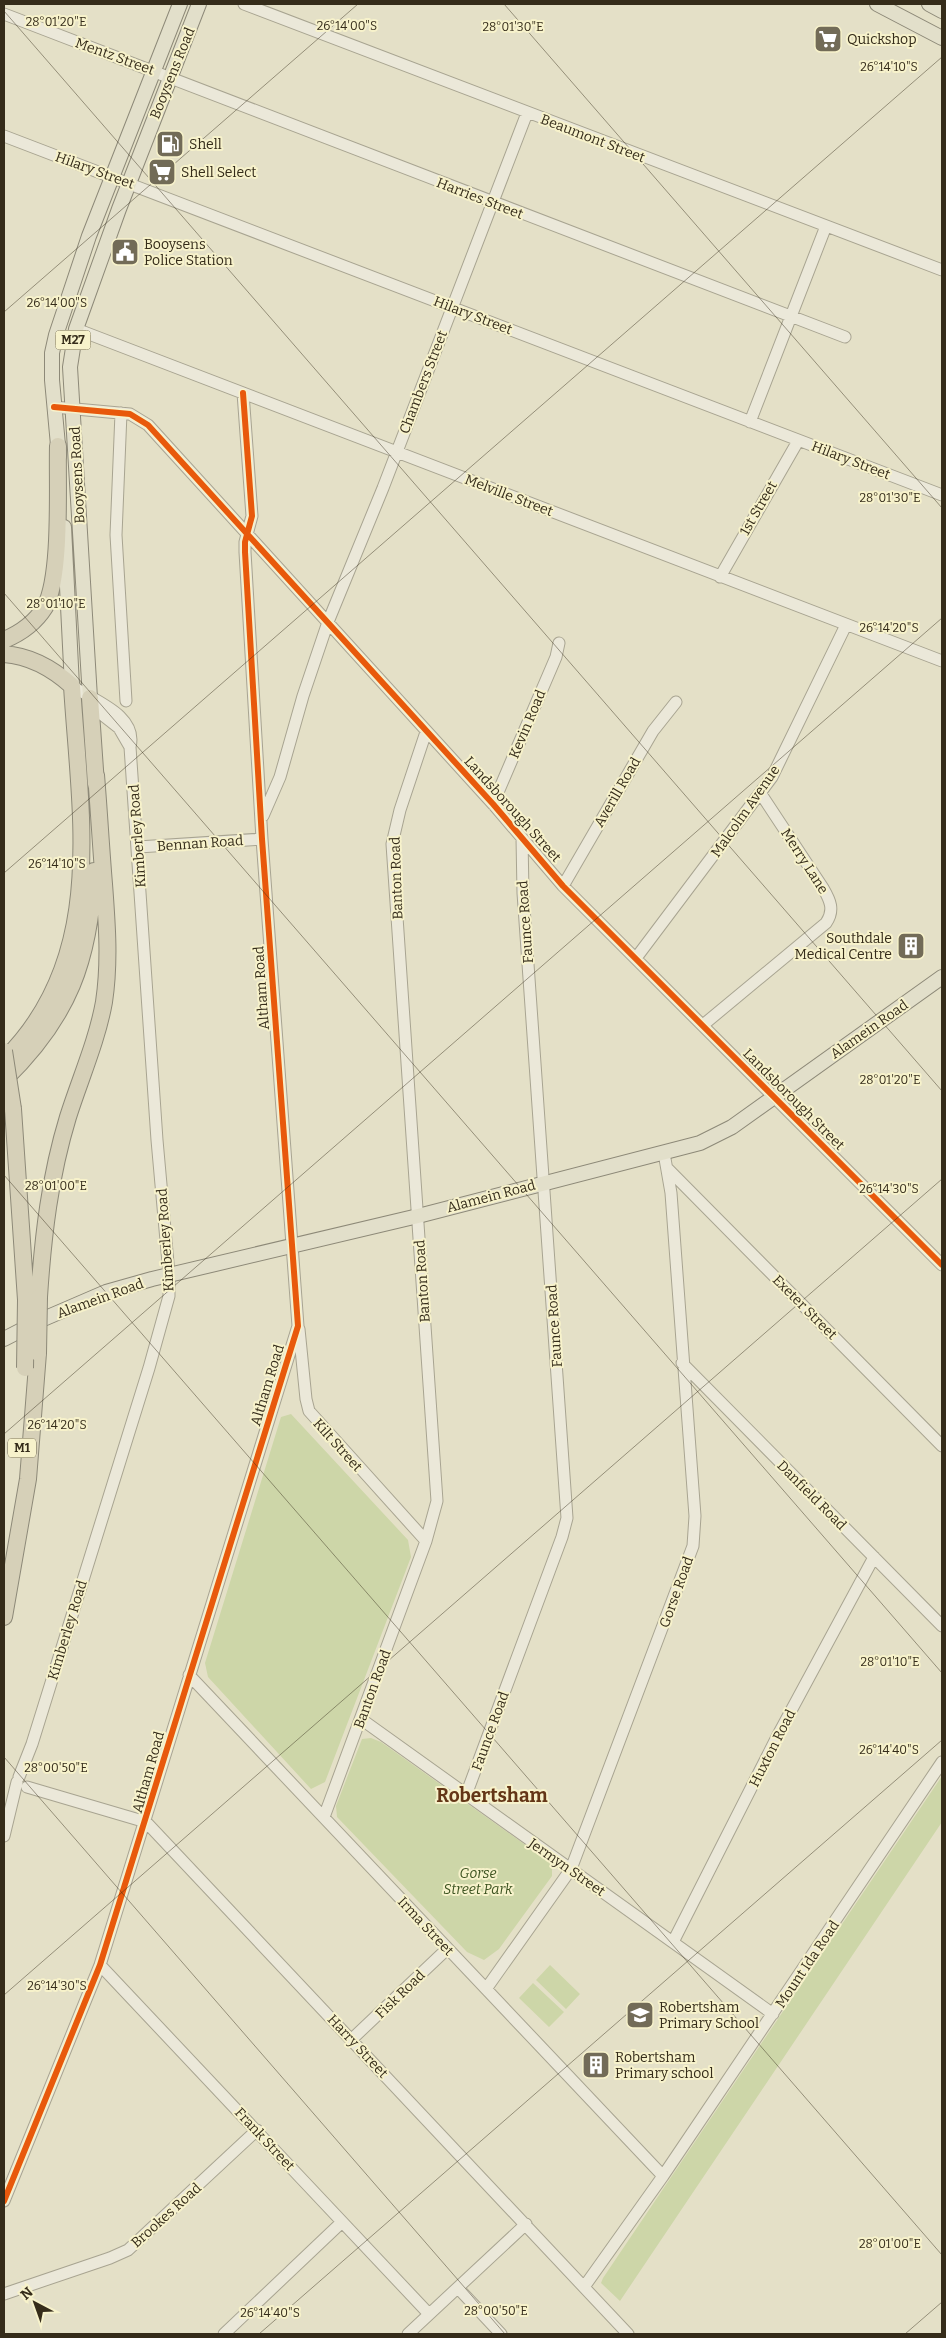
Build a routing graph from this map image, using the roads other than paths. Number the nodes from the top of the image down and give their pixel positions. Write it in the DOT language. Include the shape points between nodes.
graph roads {
  1 [pos="180,4"];
  2 [pos="199,4"];
  3 [pos="244,4"];
  4 [pos="876,4"];
  5 [pos="929,4"];
  6 [pos="942,11"];
  7 [pos="4,14"];
  8 [pos="942,38"];
  9 [pos="155,71"];
  10 [pos="170,76"];
  11 [pos="527,113"];
  12 [pos="4,136"];
  13 [pos="113,177"];
  14 [pos="129,183"];
  15 [pos="493,204"];
  16 [pos="826,226"];
  17 [pos="942,270"];
  18 [pos="452,307"];
  19 [pos="790,317"];
  20 [pos="76,329"];
  21 [pos="845,337"];
  22 [pos="243,392"];
  23 [pos="54,407"];
  24 [pos="72,408"];
  25 [pos="121,413"];
  26 [pos="750,422"];
  27 [pos="798,441"];
  28 [pos="58,446"];
  29 [pos="397,452"];
  30 [pos="942,495"];
  31 [pos="247,535"];
  32 [pos="720,577"];
  33 [pos="328,622"];
  34 [pos="846,625"];
  35 [pos="4,640"];
  36 [pos="559,643"];
  37 [pos="4,654"];
  38 [pos="942,660"];
  39 [pos="72,686"];
  40 [pos="126,701"];
  41 [pos="90,702"];
  42 [pos="676,702"];
  43 [pos="426,732"];
  44 [pos="96,775"];
  45 [pos="761,794"];
  46 [pos="493,804"];
  47 [pos="263,818"];
  48 [pos="522,838"];
  49 [pos="262,839"];
  50 [pos="138,847"];
  51 [pos="564,886"];
  52 [pos="636,958"];
  53 [pos="942,977"];
  54 [pos="703,1025"];
  55 [pos="4,1051"];
  56 [pos="4,1060"];
  57 [pos="4,1080"];
  58 [pos="774,1096"];
  59 [pos="664,1153"];
  60 [pos="668,1169"];
  61 [pos="544,1182"];
  62 [pos="418,1216"];
  63 [pos="294,1245"];
  64 [pos="942,1266"];
  65 [pos="169,1274"];
  66 [pos="33,1298"];
  67 [pos="298,1326"];
  68 [pos="4,1339"];
  69 [pos="682,1363"];
  70 [pos="942,1446"];
  71 [pos="19,1528"];
  72 [pos="426,1541"];
  73 [pos="874,1557"];
  74 [pos="4,1617"];
  75 [pos="942,1626"];
  76 [pos="189,1675"];
  77 [pos="361,1719"];
  78 [pos="942,1762"];
  79 [pos="24,1782"];
  80 [pos="466,1795"];
  81 [pos="324,1817"];
  82 [pos="146,1822"];
  83 [pos="4,1836"];
  84 [pos="570,1869"];
  85 [pos="673,1942"];
  86 [pos="447,1949"];
  87 [pos="100,1965"];
  88 [pos="486,1988"];
  89 [pos="773,2014"];
  90 [pos="352,2039"];
  91 [pos="257,2130"];
  92 [pos="663,2176"];
  93 [pos="4,2201"];
  94 [pos="342,2222"];
  95 [pos="526,2224"];
  96 [pos="584,2287"];
  97 [pos="458,2288"];
  98 [pos="4,2294"];
  99 [pos="429,2314"];
  100 [pos="224,2334"];
  101 [pos="408,2334"];
  102 [pos="501,2334"];
  103 [pos="628,2334"];
  1 -- 9 [label="main road, Booysens Road / M27"];
  2 -- 10 [label="main road, Booysens Road / M27"];
  3 -- 11 [label="street, Beaumont Street"];
  4 -- 8 [label="main road"];
  5 -- 6 [label="main road"];
  7 -- 9 [label="street, Mentz Street"];
  9 -- 10 [label="street, Mentz Street"];
  9 -- 13 [label="main road, Booysens Road / M27"];
  10 -- 14 [label="main road, Booysens Road / M27"];
  10 -- 15 [label="street, Harries Street"];
  11 -- 15 [label="street, Chambers Street"];
  11 -- 16 [label="street, Beaumont Street"];
  12 -- 13 [label="street, Hilary Street"];
  13 -- 14 [label="street, Hilary Street"];
  13 -- 23 [label="main road, Booysens Road / M27" via="89,236 56,335 52,353"];
  14 -- 18 [label="street, Hilary Street"];
  14 -- 20 [label="main road, Booysens Road / M27"];
  15 -- 18 [label="street, Chambers Street"];
  15 -- 19 [label="street, Harries Street"];
  16 -- 17 [label="street, Beaumont Street"];
  16 -- 19 [label="street"];
  18 -- 26 [label="street, Hilary Street"];
  18 -- 29 [label="street, Chambers Street"];
  19 -- 21 [label="street, Harries Street"];
  19 -- 26 [label="street"];
  20 -- 22 [label="street, Melville Street"];
  20 -- 24 [label="main road, Booysens Road / M27" via="70,358"];
  22 -- 29 [label="street, Melville Street"];
  22 -- 31 [label="street, Altham Road" via="252,516"];
  23 -- 24 [label="street, Landsborough Street"];
  23 -- 28 [label="main road, Booysens Road / M27"];
  24 -- 25 [label="street, Landsborough Street"];
  24 -- 41 [label="main road, Booysens Road / M27"];
  25 -- 31 [label="street, Landsborough Street" via="136,416 148,425"];
  25 -- 40 [label="street" via="116,535"];
  26 -- 27 [label="street, Hilary Street"];
  27 -- 30 [label="street, Hilary Street"];
  27 -- 32 [label="street, 1st Street"];
  28 -- 35 [label="highway" via="56,555 50,594 37,619"];
  28 -- 39 [label="main road, Booysens Road / M27"];
  29 -- 32 [label="street, Melville Street"];
  29 -- 33 [label="street, Chambers Street"];
  31 -- 33 [label="street, Landsborough Street"];
  31 -- 47 [label="street, Altham Road" via="244,552"];
  32 -- 34 [label="street, Melville Street"];
  33 -- 43 [label="street, Landsborough Street"];
  33 -- 47 [label="street, Altham Road" via="280,777"];
  34 -- 38 [label="street, Melville Street"];
  34 -- 45 [label="street, Malcolm Avenue" via="788,748"];
  36 -- 46 [label="street, Kevin Road" via="556,657"];
  37 -- 39 [label="highway" via="42,664"];
  39 -- 41 [label="street, Kimberley Road"];
  39 -- 56 [label="highway" via="82,844 75,928 50,999 25,1038"];
  41 -- 44 [label="highway"];
  41 -- 50 [label="street, Kimberley Road" via="119,728 130,747"];
  42 -- 51 [label="street, Averill Road" via="653,731"];
  43 -- 46 [label="street, Landsborough Street"];
  43 -- 62 [label="street, Banton Road" via="392,839"];
  44 -- 57 [label="highway" via="92,914 86,947 54,1022"];
  44 -- 66 [label="highway" via="108,973 96,1033 55,1163"];
  45 -- 52 [label="street, Malcolm Avenue"];
  45 -- 54 [label="street, Merry Lane" via="823,888 831,902 831,912 826,923"];
  46 -- 48 [label="street, Landsborough Street"];
  47 -- 49 [label="street, Altham Road"];
  48 -- 51 [label="street, Landsborough Street"];
  48 -- 61 [label="street, Faunce Road" via="522,884"];
  49 -- 50 [label="street, Bennan Road"];
  49 -- 63 [label="street, Altham Road"];
  50 -- 65 [label="street, Kimberley Road"];
  51 -- 52 [label="street, Landsborough Street"];
  52 -- 54 [label="street, Landsborough Street"];
  53 -- 58 [label="main road, Alamein Road"];
  54 -- 58 [label="street, Landsborough Street"];
  55 -- 66 [label="highway, M1, bridge"];
  58 -- 59 [label="main road, Alamein Road" via="715,1137"];
  58 -- 64 [label="street, Landsborough Street"];
  59 -- 60 [label="street, Gorse Road"];
  59 -- 61 [label="main road, Alamein Road"];
  60 -- 69 [label="street, Gorse Road"];
  60 -- 70 [label="street, Exeter Street"];
  61 -- 62 [label="main road, Alamein Road"];
  61 -- 80 [label="street, Faunce Road" via="566,1525"];
  62 -- 63 [label="main road, Alamein Road"];
  62 -- 72 [label="street, Banton Road" via="437,1487 436,1513"];
  63 -- 65 [label="main road, Alamein Road"];
  63 -- 67 [label="street, Altham Road"];
  65 -- 68 [label="main road, Alamein Road" via="106,1292"];
  65 -- 79 [label="street, Kimberley Road" via="169,1296 149,1368 32,1744"];
  66 -- 71 [label="highway, M1, bridge" via="25,1368"];
  66 -- 71 [label="highway, bridge" via="38,1353 28,1479"];
  67 -- 72 [label="street, Kilt Street" via="309,1412"];
  67 -- 76 [label="street, Altham Road"];
  69 -- 73 [label="street, Danfield Road"];
  69 -- 84 [label="street, Gorse Road" via="695,1516 693,1546"];
  71 -- 74 [label="highway, M1"];
  72 -- 77 [label="street, Banton Road"];
  73 -- 75 [label="street, Danfield Road"];
  73 -- 85 [label="street, Huxton Road" via="779,1733"];
  76 -- 81 [label="street, Irma Street"];
  76 -- 82 [label="street, Altham Road"];
  77 -- 80 [label="street, Jermyn Street"];
  77 -- 81 [label="street, Banton Road"];
  78 -- 89 [label="street, Mount Ida Road"];
  79 -- 82 [label="street, Harry Street"];
  79 -- 83 [label="street, Kimberley Road"];
  80 -- 84 [label="street, Jermyn Street"];
  81 -- 86 [label="street, Irma Street"];
  82 -- 87 [label="street, Altham Road"];
  82 -- 90 [label="street, Harry Street"];
  84 -- 85 [label="street, Jermyn Street"];
  84 -- 88 [label="street, Gorse Road"];
  85 -- 89 [label="street, Jermyn Street"];
  86 -- 88 [label="street, Irma Street"];
  86 -- 90 [label="street, Fisk Road"];
  87 -- 91 [label="street, Frank Street"];
  87 -- 93 [label="street, Altham Road"];
  88 -- 92 [label="street, Irma Street"];
  89 -- 92 [label="street, Mount Ida Road"];
  90 -- 95 [label="street, Harry Street"];
  91 -- 94 [label="street, Frank Street"];
  91 -- 98 [label="street, Brookes Road" via="128,2250"];
  92 -- 96 [label="street, Mount Ida Road"];
  94 -- 99 [label="street, Frank Street"];
  94 -- 100 [label="street"];
  95 -- 96 [label="street, Harry Street"];
  95 -- 97 [label="street"];
  96 -- 103 [label="street, Harry Street"];
  97 -- 99 [label="street"];
  97 -- 102 [label="street"];
  99 -- 101 [label="street"];
}
